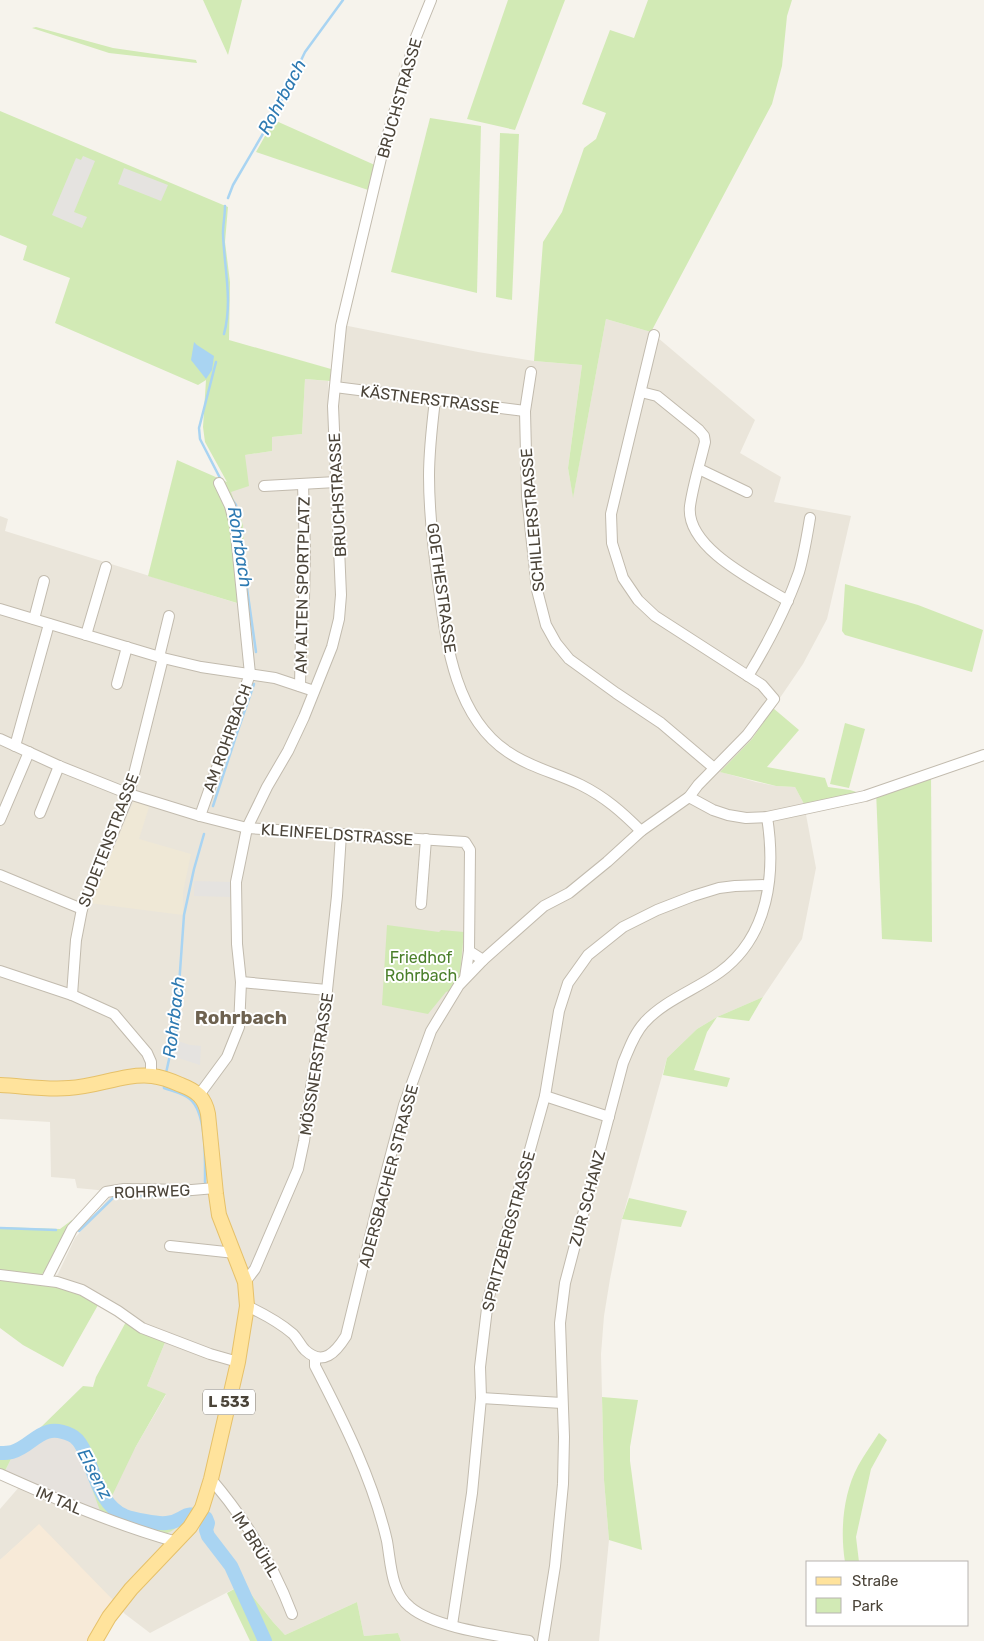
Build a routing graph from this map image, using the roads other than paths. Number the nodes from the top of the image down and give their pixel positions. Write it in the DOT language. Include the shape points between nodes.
graph roads {
  1 [pos="431,0"];
  2 [pos="654,335"];
  3 [pos="531,372"];
  4 [pos="334,387"];
  5 [pos="641,392"];
  6 [pos="435,400"];
  7 [pos="525,411"];
  8 [pos="699,469"];
  9 [pos="336,482"];
  10 [pos="219,483"];
  11 [pos="303,484"];
  12 [pos="264,486"];
  13 [pos="747,492"];
  14 [pos="810,518"];
  15 [pos="106,567"];
  16 [pos="44,581"];
  17 [pos="788,601"];
  18 [pos="0,609"];
  19 [pos="169,616"];
  20 [pos="34,619"];
  21 [pos="49,624"];
  22 [pos="86,635"];
  23 [pos="127,647"];
  24 [pos="161,658"];
  25 [pos="250,674"];
  26 [pos="748,676"];
  27 [pos="118,684"];
  28 [pos="300,686"];
  29 [pos="314,691"];
  30 [pos="0,739"];
  31 [pos="15,746"];
  32 [pos="29,752"];
  33 [pos="984,754"];
  34 [pos="60,766"];
  35 [pos="714,768"];
  36 [pos="129,794"];
  37 [pos="689,797"];
  38 [pos="40,813"];
  39 [pos="200,816"];
  40 [pos="767,817"];
  41 [pos="0,820"];
  42 [pos="247,828"];
  43 [pos="641,831"];
  44 [pos="341,834"];
  45 [pos="426,840"];
  46 [pos="0,875"];
  47 [pos="768,885"];
  48 [pos="421,904"];
  49 [pos="82,908"];
  50 [pos="469,951"];
  51 [pos="482,960"];
  52 [pos="0,972"];
  53 [pos="465,978"];
  54 [pos="241,982"];
  55 [pos="327,990"];
  56 [pos="72,995"];
  57 [pos="161,1078"];
  58 [pos="0,1084"];
  59 [pos="199,1095"];
  60 [pos="545,1096"];
  61 [pos="610,1117"];
  62 [pos="215,1188"];
  63 [pos="170,1246"];
  64 [pos="235,1253"];
  65 [pos="0,1275"];
  66 [pos="46,1280"];
  67 [pos="246,1282"];
  68 [pos="247,1306"];
  69 [pos="315,1357"];
  70 [pos="238,1362"];
  71 [pos="481,1398"];
  72 [pos="562,1403"];
  73 [pos="0,1474"];
  74 [pos="211,1479"];
  75 [pos="177,1542"];
  76 [pos="292,1614"];
  77 [pos="452,1625"];
  78 [pos="95,1641"];
  79 [pos="529,1641"];
  80 [pos="543,1641"];
  1 -- 4 [label="street, BRUCHSTRASSE" via="416,37 381,158 341,326"];
  2 -- 5 [label="street"];
  3 -- 7 [label="street, SCHILLERSTRASSE"];
  4 -- 6 [label="street, KÄSTNERSTRASSE"];
  4 -- 9 [label="street, BRUCHSTRASSE"];
  5 -- 8 [label="street" via="657,396 704,436"];
  5 -- 26 [label="street" via="611,514 612,543 623,578 638,600 655,616"];
  6 -- 7 [label="street, KÄSTNERSTRASSE"];
  6 -- 43 [label="street, GOETHESTRASSE" via="429,477 434,559 444,626 461,689 472,712 507,752 601,797 619,809"];
  7 -- 35 [label="street, SCHILLERSTRASSE" via="526,496 537,590 546,625 569,659 661,723"];
  8 -- 13 [label="street"];
  8 -- 17 [label="street" via="690,507 692,524 699,537 724,561"];
  9 -- 11 [label="street, AM ALTEN SPORTPLATZ"];
  9 -- 29 [label="street, BRUCHSTRASSE" via="342,595 332,647"];
  10 -- 25 [label="street, AM ROHRBACH" via="235,525"];
  11 -- 12 [label="street, AM ALTEN SPORTPLATZ"];
  11 -- 28 [label="street, AM ALTEN SPORTPLATZ" via="306,550"];
  14 -- 17 [label="street" via="799,570"];
  15 -- 22 [label="street"];
  16 -- 20 [label="street"];
  17 -- 26 [label="street" via="773,635"];
  18 -- 20 [label="street"];
  19 -- 24 [label="street, SUDETENSTRASSE"];
  20 -- 21 [label="street"];
  21 -- 22 [label="street"];
  21 -- 31 [label="street"];
  22 -- 23 [label="street"];
  23 -- 24 [label="street"];
  23 -- 27 [label="street"];
  24 -- 25 [label="street"];
  24 -- 36 [label="street, SUDETENSTRASSE"];
  25 -- 28 [label="street"];
  25 -- 39 [label="street, AM ROHRBACH"];
  26 -- 35 [label="street, ADERSBACHER STRASSE" via="762,685 774,700 747,735"];
  28 -- 29 [label="street"];
  29 -- 42 [label="street, BRUCHSTRASSE" via="288,751"];
  30 -- 31 [label="street, KLEINFELDSTRASSE"];
  31 -- 32 [label="street, KLEINFELDSTRASSE"];
  32 -- 34 [label="street, KLEINFELDSTRASSE"];
  32 -- 41 [label="street"];
  33 -- 40 [label="street" via="865,796"];
  34 -- 36 [label="street, KLEINFELDSTRASSE"];
  34 -- 38 [label="street"];
  35 -- 37 [label="street, ADERSBACHER STRASSE"];
  36 -- 39 [label="street, KLEINFELDSTRASSE"];
  36 -- 49 [label="street, SUDETENSTRASSE"];
  37 -- 40 [label="street" via="728,815"];
  37 -- 43 [label="street, ADERSBACHER STRASSE"];
  39 -- 42 [label="street, KLEINFELDSTRASSE"];
  40 -- 47 [label="street, ZUR SCHANZ" via="771,860"];
  42 -- 44 [label="street, KLEINFELDSTRASSE"];
  42 -- 54 [label="street, BRUCHSTRASSE" via="236,882"];
  43 -- 51 [label="street, ADERSBACHER STRASSE" via="569,893 544,906"];
  44 -- 45 [label="street, KLEINFELDSTRASSE"];
  44 -- 55 [label="street, MÖSSNERSTRASSE"];
  45 -- 48 [label="street, KLEINFELDSTRASSE"];
  45 -- 50 [label="street, KLEINFELDSTRASSE" via="465,842 470,850"];
  46 -- 49 [label="street"];
  47 -- 60 [label="street, SPRITZBERGSTRASSE" via="719,888 667,906 623,927 588,955 568,983 559,1011"];
  47 -- 61 [label="street, ZUR SCHANZ" via="755,934 736,959 644,1023 623,1063"];
  49 -- 56 [label="street, SUDETENSTRASSE"];
  50 -- 51 [label="street"];
  50 -- 53 [label="street, KLEINFELDSTRASSE"];
  51 -- 53 [label="street, ADERSBACHER STRASSE"];
  52 -- 56 [label="street"];
  53 -- 69 [label="street, ADERSBACHER STRASSE" via="440,1014 404,1105 346,1336 328,1357"];
  54 -- 55 [label="street"];
  54 -- 59 [label="street, BRUCHSTRASSE" via="239,1027 234,1041"];
  55 -- 67 [label="street, MÖSSNERSTRASSE" via="298,1170 255,1269"];
  56 -- 57 [label="street" via="114,1014 146,1053"];
  57 -- 58 [label="main road" via="134,1076 68,1089"];
  57 -- 59 [label="main road"];
  59 -- 62 [label="main road, L 533" via="208,1114"];
  60 -- 61 [label="street"];
  60 -- 71 [label="street, SPRITZBERGSTRASSE" via="488,1300 480,1368"];
  61 -- 72 [label="street, ZUR SCHANZ" via="564,1283 560,1323"];
  62 -- 64 [label="main road, L 533" via="219,1215"];
  62 -- 66 [label="street, ROHRWEG" via="106,1192 72,1229"];
  63 -- 64 [label="street"];
  64 -- 67 [label="main road, L 533"];
  65 -- 66 [label="street"];
  66 -- 70 [label="street" via="82,1290 142,1328"];
  67 -- 68 [label="main road, L 533"];
  68 -- 69 [label="street" via="281,1324"];
  68 -- 70 [label="main road, L 533"];
  69 -- 77 [label="street" via="315,1366 366,1475 386,1540 397,1592 408,1607 424,1617"];
  70 -- 74 [label="main road, L 533"];
  71 -- 72 [label="street"];
  71 -- 77 [label="street, SPRITZBERGSTRASSE" via="472,1493"];
  72 -- 80 [label="street, ZUR SCHANZ" via="563,1484"];
  73 -- 75 [label="street, IM TAL" via="94,1515"];
  74 -- 75 [label="main road, L 533" via="202,1508"];
  74 -- 76 [label="street, IM BRÜHL" via="226,1496 272,1569"];
  75 -- 78 [label="main road, L 533" via="131,1589"];
  77 -- 79 [label="street"];
}
